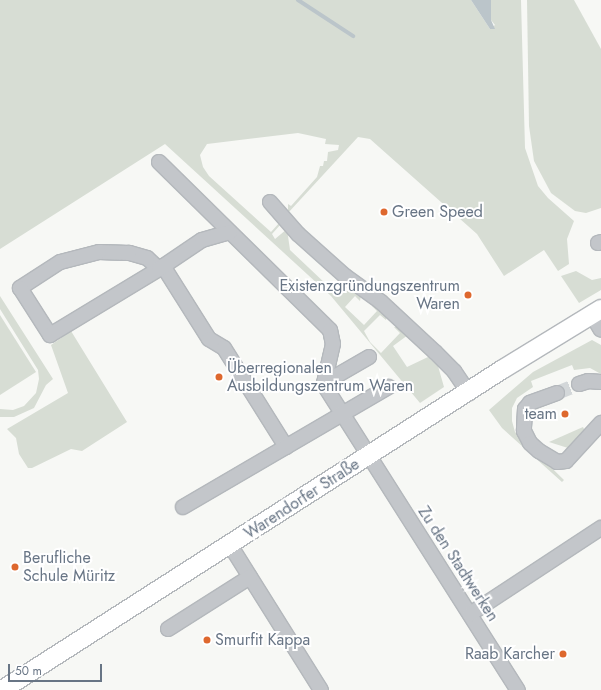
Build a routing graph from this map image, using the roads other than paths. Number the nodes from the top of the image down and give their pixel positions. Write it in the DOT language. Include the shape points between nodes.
graph roads {
  1 [pos="159,162"];
  2 [pos="270,202"];
  3 [pos="230,232"];
  4 [pos="161,267"];
  5 [pos="598,318"];
  6 [pos="369,357"];
  7 [pos="601,382"];
  8 [pos="324,383"];
  9 [pos="579,384"];
  10 [pos="388,387"];
  11 [pos="469,393"];
  12 [pos="557,393"];
  13 [pos="341,414"];
  14 [pos="601,423"];
  15 [pos="286,447"];
  16 [pos="368,457"];
  17 [pos="183,508"];
  18 [pos="601,528"];
  19 [pos="230,545"];
  20 [pos="250,577"];
  21 [pos="470,614"];
  22 [pos="168,629"];
  23 [pos="2,690"];
  24 [pos="321,690"];
  25 [pos="518,690"];
  1 -- 3 [label="street" via="199,198"];
  2 -- 11 [label="street" via="298,234 345,276 381,302 454,371"];
  3 -- 4 [label="street" via="202,240"];
  3 -- 8 [label="street" via="330,330 333,344"];
  4 -- 4 [label="street" via="50,335 20,288 60,262 99,252 129,253 147,258"];
  4 -- 15 [label="street" via="209,339 224,348"];
  5 -- 11 [label="main road, Warendorfer Straße"];
  6 -- 8 [label="street"];
  7 -- 9 [label="street" via="588,381"];
  8 -- 13 [label="street, Zu den Stadtwerken"];
  10 -- 13 [label="street"];
  11 -- 16 [label="main road, Warendorfer Straße"];
  12 -- 14 [label="street" via="530,403 525,409 524,430 530,443 539,451 557,462 566,461"];
  13 -- 15 [label="street"];
  13 -- 16 [label="street, Zu den Stadtwerken"];
  15 -- 17 [label="street"];
  16 -- 19 [label="main road, Warendorfer Straße"];
  16 -- 21 [label="street, Zu den Stadtwerken"];
  18 -- 21 [label="street"];
  19 -- 20 [label="street"];
  19 -- 23 [label="main road, Warendorfer Straße"];
  20 -- 22 [label="street"];
  20 -- 24 [label="street"];
  21 -- 25 [label="street, Zu den Stadtwerken"];
}
